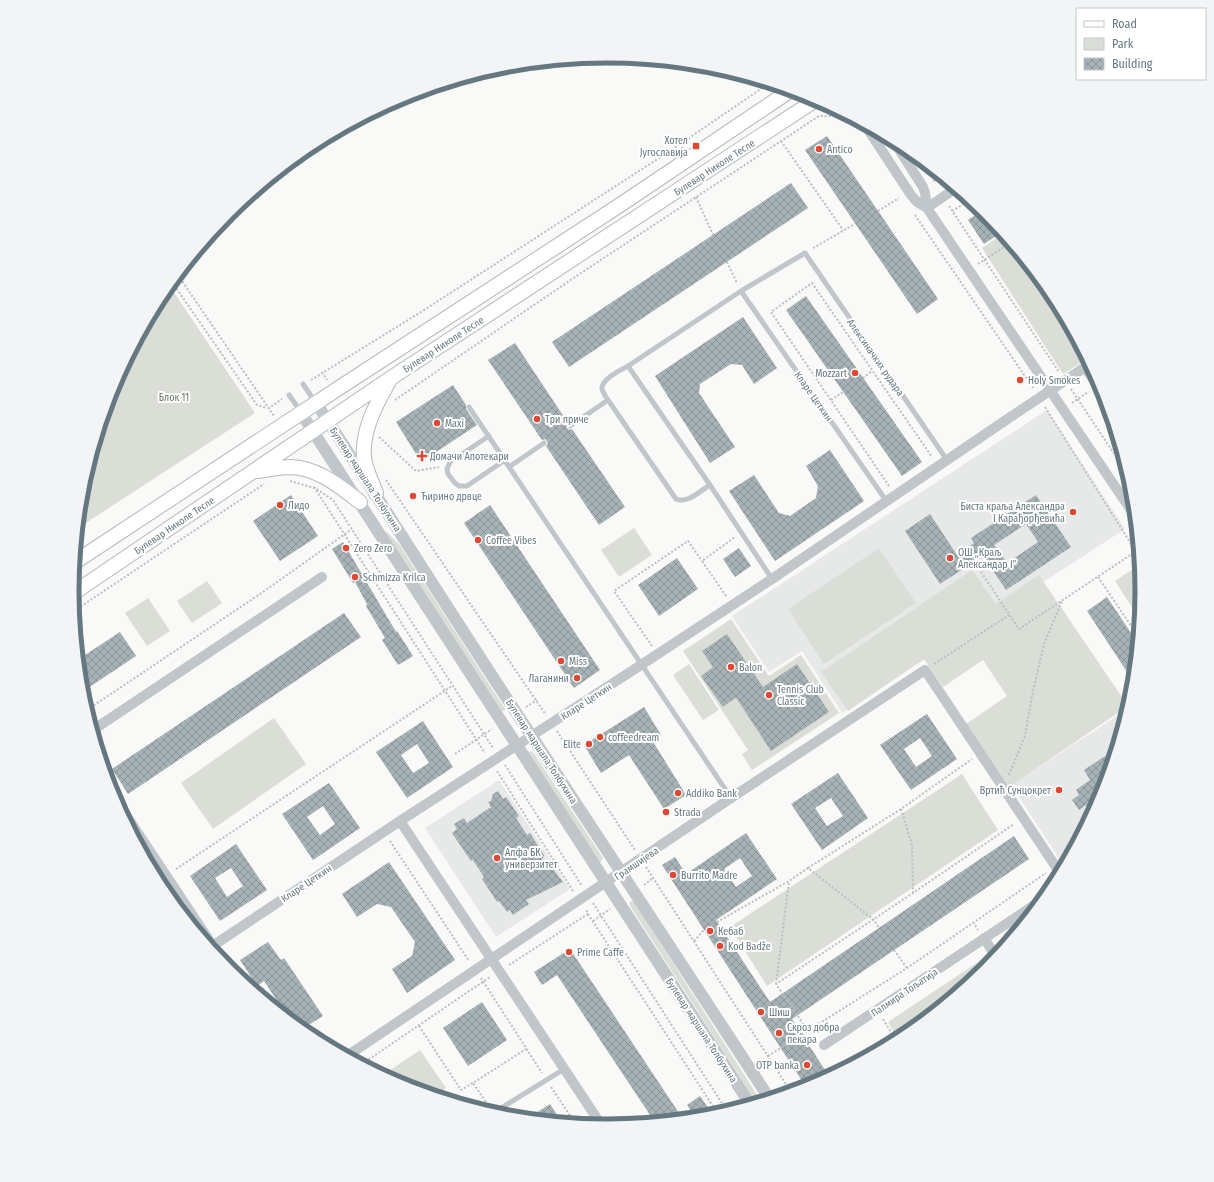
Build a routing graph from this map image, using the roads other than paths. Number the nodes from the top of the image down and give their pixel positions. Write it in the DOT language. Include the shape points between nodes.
graph roads {
  1 [pos="785,94"];
  2 [pos="810,103"];
  3 [pos="861,128"];
  4 [pos="901,153"];
  5 [pos="951,191"];
  6 [pos="927,208"];
  7 [pos="742,291"];
  8 [pos="628,366"];
  9 [pos="1086,366"];
  10 [pos="391,378"];
  11 [pos="303,384"];
  12 [pos="1050,390"];
  13 [pos="289,395"];
  14 [pos="608,400"];
  15 [pos="316,403"];
  16 [pos="469,407"];
  17 [pos="301,413"];
  18 [pos="328,422"];
  19 [pos="570,426"];
  20 [pos="313,432"];
  21 [pos="489,436"];
  22 [pos="544,443"];
  23 [pos="505,460"];
  24 [pos="947,460"];
  25 [pos="509,467"];
  26 [pos="254,471"];
  27 [pos="710,485"];
  28 [pos="376,493"];
  29 [pos="360,502"];
  30 [pos="887,502"];
  31 [pos="1127,505"];
  32 [pos="80,559"];
  33 [pos="322,577"];
  34 [pos="772,579"];
  35 [pos="79,589"];
  36 [pos="642,666"];
  37 [pos="97,727"];
  38 [pos="532,737"];
  39 [pos="517,746"];
  40 [pos="731,798"];
  41 [pos="400,821"];
  42 [pos="134,827"];
  43 [pos="1056,869"];
  44 [pos="622,872"];
  45 [pos="606,882"];
  46 [pos="184,907"];
  47 [pos="1028,909"];
  48 [pos="984,938"];
  49 [pos="215,944"];
  50 [pos="993,951"];
  51 [pos="491,960"];
  52 [pos="824,1045"];
  53 [pos="352,1053"];
  54 [pos="564,1069"];
  55 [pos="767,1094"];
  56 [pos="747,1100"];
  57 [pos="501,1108"];
  58 [pos="597,1119"];
  1 -- 15 [label="main road, Булевар Николе Тесле"];
  2 -- 10 [label="main road, Булевар Николе Тесле"];
  3 -- 6 [label="street" via="911,194"];
  4 -- 6 [label="street" via="925,193"];
  5 -- 6 [label="street"];
  6 -- 12 [label="street"];
  7 -- 8 [label="lane"];
  7 -- 24 [label="lane, Алексиначких рудара" via="805,253"];
  7 -- 30 [label="lane, Кларе Цеткин"];
  8 -- 14 [label="lane" via="605,380 602,385 603,393"];
  8 -- 27 [label="lane"];
  9 -- 12 [label="street"];
  10 -- 18 [label="main road, Булевар Николе Тесле"];
  10 -- 28 [label="main road" via="372,412 365,436 364,458"];
  11 -- 15 [label="lane"];
  12 -- 24 [label="street, Кларе Цеткин"];
  12 -- 31 [label="street"];
  13 -- 17 [label="lane"];
  14 -- 19 [label="lane"];
  14 -- 27 [label="lane" via="676,499 685,501"];
  15 -- 17 [label="main road, Булевар Николе Тесле"];
  15 -- 18 [label="street, Булевар маршала Толбухина"];
  16 -- 21 [label="lane"];
  17 -- 20 [label="street, Булевар маршала Толбухина"];
  17 -- 32 [label="main road, Булевар Николе Тесле"];
  18 -- 20 [label="main road, Булевар Николе Тесле"];
  18 -- 28 [label="street, Булевар маршала Толбухина"];
  20 -- 26 [label="main road, Булевар Николе Тесле"];
  20 -- 29 [label="street, Булевар маршала Толбухина"];
  21 -- 23 [label="lane"];
  21 -- 23 [label="lane" via="450,462 448,474 455,483 467,486"];
  22 -- 25 [label="lane"];
  23 -- 25 [label="lane"];
  24 -- 30 [label="street, Кларе Цеткин"];
  25 -- 36 [label="lane"];
  26 -- 29 [label="main road" via="290,468 310,470 332,481"];
  26 -- 35 [label="main road, Булевар Николе Тесле"];
  27 -- 34 [label="lane"];
  28 -- 38 [label="street, Булевар маршала Толбухина"];
  29 -- 39 [label="street, Булевар маршала Толбухина"];
  30 -- 34 [label="street, Кларе Цеткин"];
  33 -- 37 [label="street"];
  34 -- 36 [label="street, Кларе Цеткин"];
  36 -- 38 [label="street, Кларе Цеткин"];
  36 -- 40 [label="lane"];
  38 -- 39 [label="street, Кларе Цеткин"];
  38 -- 44 [label="street, Булевар маршала Толбухина"];
  39 -- 41 [label="street, Кларе Цеткин"];
  39 -- 45 [label="street, Булевар маршала Толбухина"];
  40 -- 43 [label="street, Грамшијева" via="925,670"];
  40 -- 44 [label="street, Грамшијева"];
  41 -- 49 [label="street, Кларе Цеткин"];
  41 -- 51 [label="street"];
  42 -- 46 [label="street, Кларе Цеткин"];
  44 -- 45 [label="street, Грамшијева"];
  44 -- 55 [label="street, Булевар маршала Толбухина"];
  45 -- 51 [label="street, Грамшијева"];
  45 -- 56 [label="street, Булевар маршала Толбухина"];
  47 -- 48 [label="street, Палмира Тољатија"];
  48 -- 50 [label="street"];
  48 -- 52 [label="street, Палмира Тољатија"];
  51 -- 53 [label="street, Грамшијева"];
  51 -- 54 [label="street"];
  54 -- 57 [label="lane"];
  54 -- 58 [label="street"];
}
